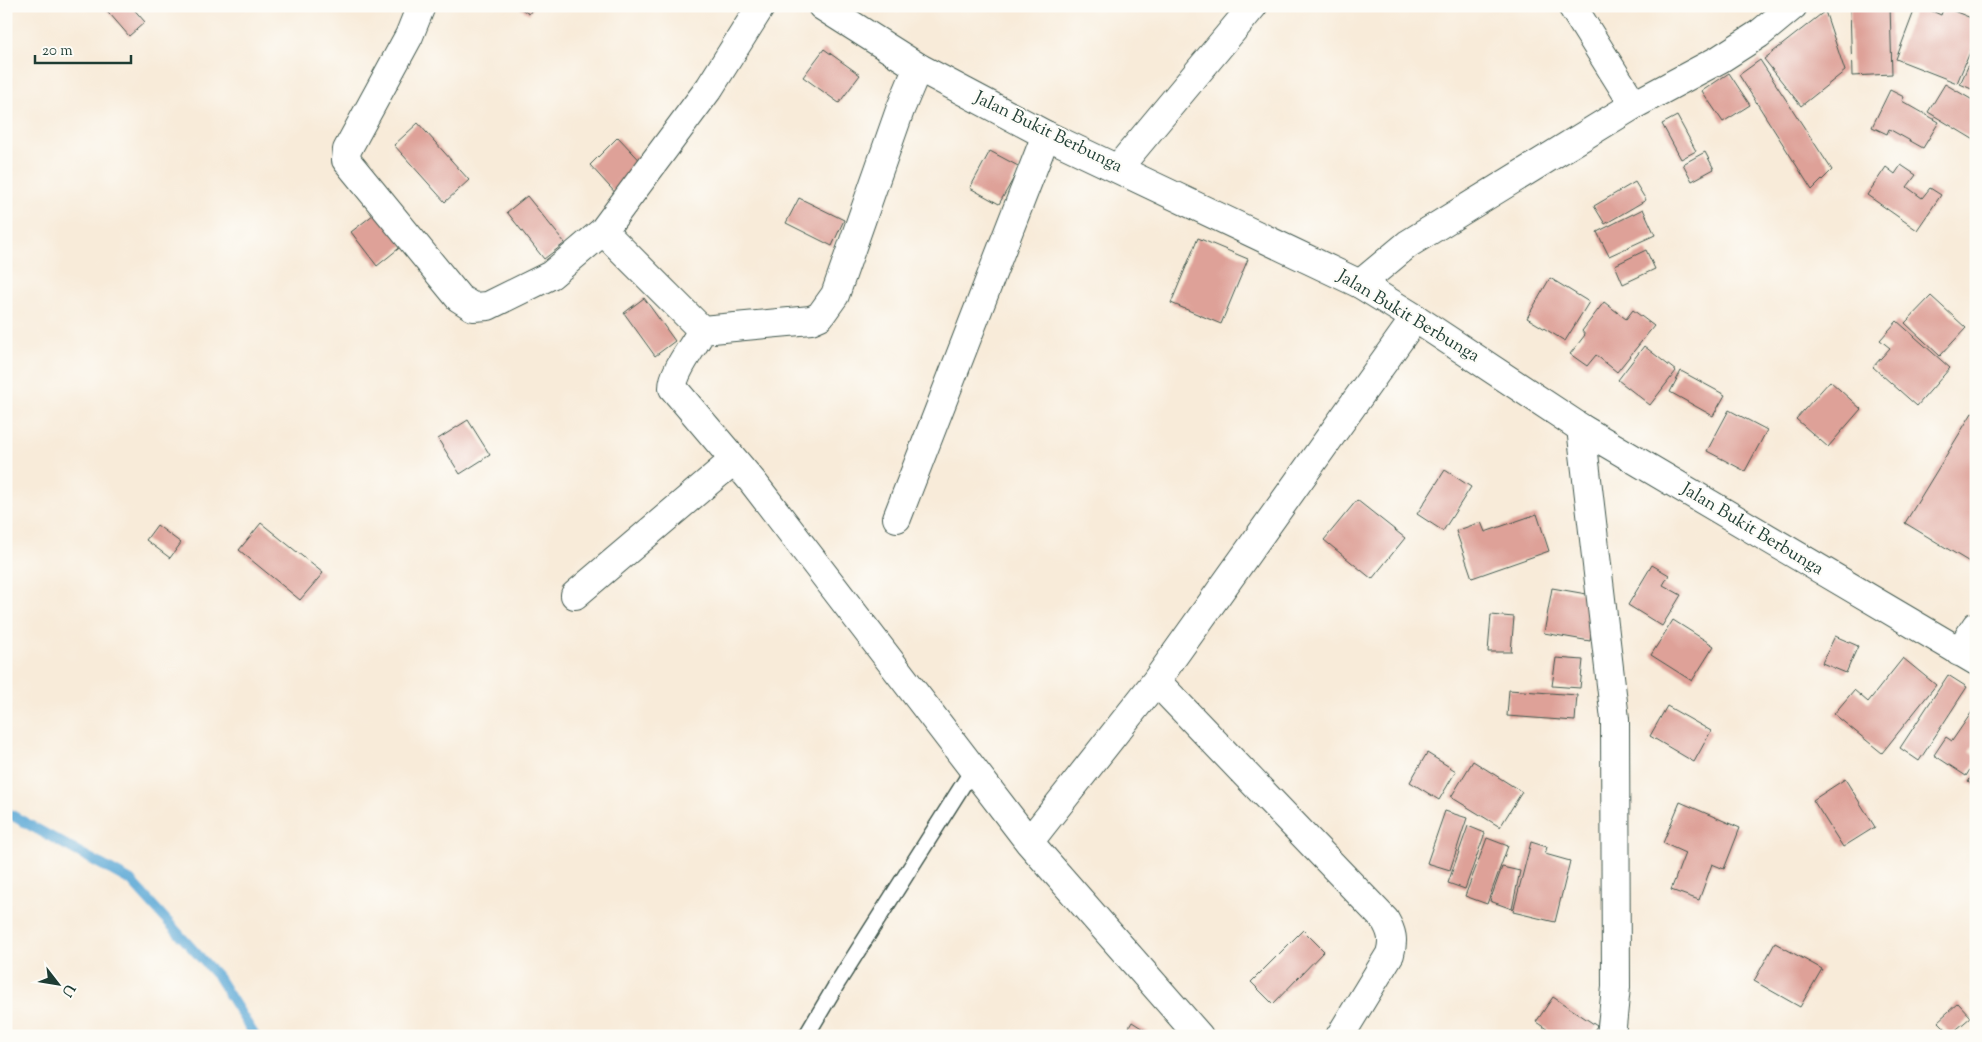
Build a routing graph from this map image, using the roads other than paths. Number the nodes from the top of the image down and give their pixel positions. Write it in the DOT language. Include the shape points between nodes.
graph roads {
  1 [pos="421,6"];
  2 [pos="761,6"];
  3 [pos="822,6"];
  4 [pos="1252,6"];
  5 [pos="1572,6"];
  6 [pos="1792,6"];
  7 [pos="918,68"];
  8 [pos="1634,105"];
  9 [pos="1046,135"];
  10 [pos="1118,168"];
  11 [pos="603,230"];
  12 [pos="1360,284"];
  13 [pos="1416,318"];
  14 [pos="702,330"];
  15 [pos="1581,428"];
  16 [pos="734,460"];
  17 [pos="897,518"];
  18 [pos="575,595"];
  19 [pos="1976,626"];
  20 [pos="1967,657"];
  21 [pos="1156,681"];
  22 [pos="973,769"];
  23 [pos="1030,842"];
  24 [pos="806,1036"];
  25 [pos="1199,1036"];
  26 [pos="1340,1036"];
  27 [pos="1611,1036"];
  1 -- 11 [label="street" via="409,36 347,150 346,160 351,167 459,298 473,308 488,306 551,275"];
  2 -- 11 [label="street" via="710,87"];
  3 -- 7 [label="street, Jalan Bukit Berbunga"];
  4 -- 10 [label="street"];
  5 -- 8 [label="street"];
  6 -- 8 [label="street" via="1720,59"];
  7 -- 9 [label="street, Jalan Bukit Berbunga"];
  7 -- 14 [label="street" via="835,295 820,316 811,320"];
  8 -- 12 [label="street" via="1408,244"];
  9 -- 10 [label="street, Jalan Bukit Berbunga"];
  9 -- 17 [label="street"];
  10 -- 12 [label="street, Jalan Bukit Berbunga"];
  11 -- 14 [label="street"];
  12 -- 13 [label="street, Jalan Bukit Berbunga"];
  13 -- 15 [label="street, Jalan Bukit Berbunga"];
  13 -- 21 [label="street"];
  14 -- 16 [label="street" via="673,378 673,388"];
  15 -- 20 [label="street, Jalan Bukit Berbunga"];
  15 -- 27 [label="street" via="1615,719 1616,986"];
  16 -- 18 [label="street"];
  16 -- 22 [label="street"];
  19 -- 20 [label="street"];
  21 -- 23 [label="street"];
  21 -- 26 [label="street" via="1385,920 1392,932 1390,954"];
  22 -- 23 [label="street"];
  22 -- 24 [label="lane"];
  23 -- 25 [label="street"];
}
